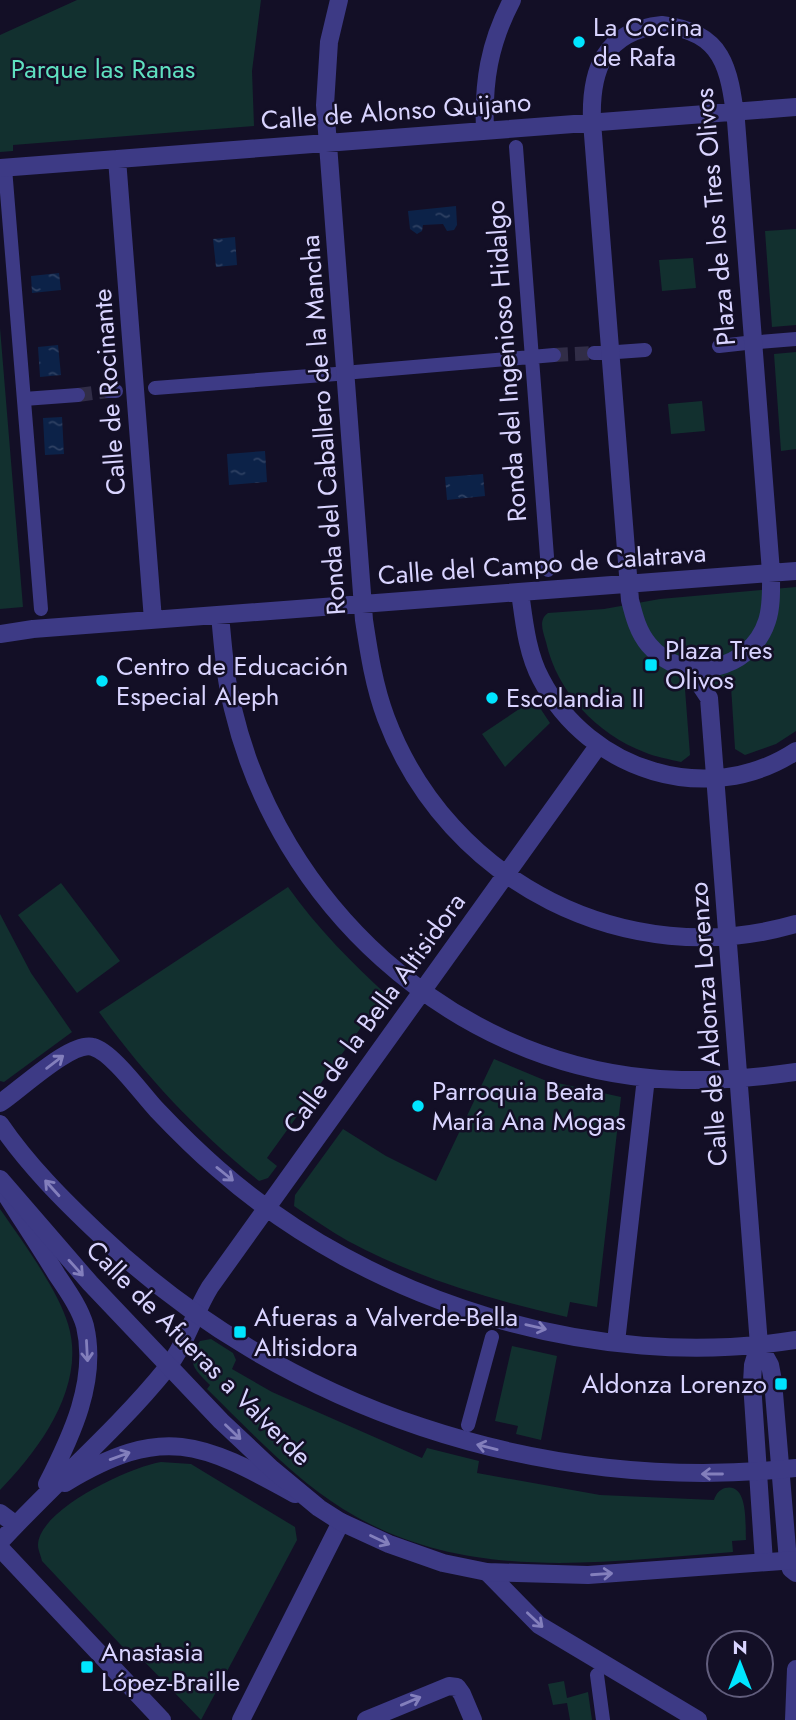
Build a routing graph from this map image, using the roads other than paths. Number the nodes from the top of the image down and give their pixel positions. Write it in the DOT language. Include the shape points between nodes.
graph roads {
  1 [pos="339,0"];
  2 [pos="512,0"];
  3 [pos="796,107"];
  4 [pos="735,111"];
  5 [pos="592,122"];
  6 [pos="485,131"];
  7 [pos="328,142"];
  8 [pos="516,147"];
  9 [pos="117,159"];
  10 [pos="3,168"];
  11 [pos="796,339"];
  12 [pos="719,346"];
  13 [pos="645,350"];
  14 [pos="604,353"];
  15 [pos="554,355"];
  16 [pos="532,357"];
  17 [pos="355,372"];
  18 [pos="336,374"];
  19 [pos="155,388"];
  20 [pos="78,395"];
  21 [pos="24,399"];
  22 [pos="548,570"];
  23 [pos="796,571"];
  24 [pos="771,572"];
  25 [pos="628,584"];
  26 [pos="520,592"];
  27 [pos="363,604"];
  28 [pos="41,609"];
  29 [pos="220,615"];
  30 [pos="153,620"];
  31 [pos="0,634"];
  32 [pos="725,666"];
  33 [pos="689,668"];
  34 [pos="709,698"];
  35 [pos="598,746"];
  36 [pos="796,751"];
  37 [pos="715,779"];
  38 [pos="505,875"];
  39 [pos="796,923"];
  40 [pos="727,937"];
  41 [pos="421,992"];
  42 [pos="796,1072"];
  43 [pos="646,1078"];
  44 [pos="738,1080"];
  45 [pos="0,1102"];
  46 [pos="0,1124"];
  47 [pos="0,1179"];
  48 [pos="0,1185"];
  49 [pos="267,1208"];
  50 [pos="196,1313"];
  51 [pos="492,1337"];
  52 [pos="796,1340"];
  53 [pos="616,1342"];
  54 [pos="759,1345"];
  55 [pos="169,1366"];
  56 [pos="468,1425"];
  57 [pos="788,1469"];
  58 [pos="758,1471"];
  59 [pos="38,1500"];
  60 [pos="319,1508"];
  61 [pos="0,1513"];
  62 [pos="341,1521"];
  63 [pos="16,1525"];
  64 [pos="0,1542"];
  65 [pos="0,1548"];
  66 [pos="764,1562"];
  67 [pos="793,1565"];
  68 [pos="487,1572"];
  69 [pos="796,1669"];
  70 [pos="597,1675"];
  71 [pos="162,1720"];
  72 [pos="241,1720"];
  73 [pos="366,1720"];
  74 [pos="472,1720"];
  75 [pos="603,1720"];
  76 [pos="698,1720"];
  77 [pos="794,1720"];
  1 -- 7 [label="street, Ronda del Caballero de la Mancha" via="326,74"];
  2 -- 6 [label="street" via="499,24 484,85"];
  3 -- 4 [label="street, Calle de Alonso Quijano"];
  4 -- 5 [label="street, Calle de Alonso Quijano"];
  4 -- 5 [label="street, Plaza de los Tres Olivos" via="728,73 710,43 678,26 646,26 626,34 602,59 593,86"];
  4 -- 24 [label="street, Plaza de los Tres Olivos"];
  5 -- 6 [label="street, Calle de Alonso Quijano"];
  5 -- 25 [label="street, Plaza de los Tres Olivos"];
  6 -- 7 [label="street, Calle de Alonso Quijano"];
  7 -- 9 [label="street, Calle de Alonso Quijano"];
  7 -- 27 [label="street, Ronda del Caballero de la Mancha"];
  8 -- 16 [label="street, Ronda del Ingenioso Hidalgo"];
  9 -- 10 [label="street, Calle de Alonso Quijano"];
  9 -- 30 [label="street, Calle de Rocinante"];
  10 -- 21 [label="street"];
  11 -- 12 [label="street"];
  13 -- 14 [label="street"];
  15 -- 16 [label="street"];
  16 -- 17 [label="street"];
  16 -- 22 [label="street, Ronda del Ingenioso Hidalgo"];
  18 -- 19 [label="street"];
  20 -- 21 [label="street"];
  21 -- 28 [label="street"];
  23 -- 24 [label="street, Calle del Campo de Calatrava"];
  24 -- 25 [label="street, Calle del Campo de Calatrava"];
  24 -- 32 [label="street, Plaza de los Tres Olivos" via="766,623 749,649"];
  25 -- 26 [label="street, Calle del Campo de Calatrava"];
  25 -- 33 [label="street, Plaza de los Tres Olivos" via="638,627 649,645 670,662"];
  26 -- 27 [label="street, Calle del Campo de Calatrava"];
  26 -- 35 [label="street" via="530,651 541,678 563,713"];
  27 -- 29 [label="street, Calle del Campo de Calatrava"];
  27 -- 38 [label="street, Ronda del Caballero de la Mancha" via="374,683 402,755 444,818"];
  29 -- 30 [label="street, Calle del Campo de Calatrava"];
  29 -- 41 [label="street" via="233,709 254,775 279,830 339,916"];
  30 -- 31 [label="street, Calle del Campo de Calatrava"];
  32 -- 33 [label="street, Plaza de los Tres Olivos"];
  32 -- 34 [label="street"];
  33 -- 34 [label="street, Calle de Aldonza Lorenzo"];
  34 -- 37 [label="street, Calle de Aldonza Lorenzo"];
  35 -- 37 [label="street" via="652,772"];
  35 -- 38 [label="street, Calle de la Bella Altisidora"];
  36 -- 37 [label="street" via="762,768"];
  37 -- 40 [label="street, Calle de Aldonza Lorenzo"];
  38 -- 40 [label="street, Ronda del Caballero de la Mancha" via="551,902 608,924 652,934"];
  38 -- 41 [label="street, Calle de la Bella Altisidora"];
  39 -- 40 [label="street, Ronda del Caballero de la Mancha"];
  40 -- 44 [label="street, Calle de Aldonza Lorenzo"];
  41 -- 43 [label="street" via="519,1045 591,1068"];
  41 -- 49 [label="street, Calle de la Bella Altisidora"];
  42 -- 44 [label="street"];
  43 -- 44 [label="street"];
  43 -- 53 [label="street"];
  44 -- 54 [label="street, Calle de Aldonza Lorenzo"];
  45 -- 49 [label="street, one-way" via="68,1052 93,1046 111,1058 192,1146"];
  50 -- 46 [label="street, Calle de Afueras a Valverde, one-way" via="138,1271 61,1199"];
  47 -- 55 [label="street, Calle de Afueras a Valverde, one-way"];
  48 -- 59 [label="street, one-way" via="70,1295 85,1324 89,1354 87,1381 69,1441"];
  49 -- 50 [label="street, Calle de la Bella Altisidora"];
  49 -- 53 [label="street, one-way" via="351,1259 433,1297 522,1324"];
  50 -- 55 [label="street, Calle de la Bella Altisidora"];
  58 -- 50 [label="street, Calle de Afueras a Valverde, one-way" via="635,1470 516,1454 466,1442 316,1384"];
  51 -- 56 [label="street"];
  52 -- 54 [label="street"];
  53 -- 54 [label="street"];
  54 -- 57 [label="street, Calle de Aldonza Lorenzo" via="770,1365"];
  54 -- 58 [label="street, Calle de Aldonza Lorenzo" via="752,1383"];
  55 -- 59 [label="street, Calle de la Bella Altisidora"];
  55 -- 60 [label="street, Calle de Afueras a Valverde, one-way" via="272,1469"];
  57 -- 58 [label="street, Calle de Afueras a Valverde"];
  57 -- 67 [label="street, Calle de Aldonza Lorenzo"];
  58 -- 66 [label="street, Calle de Aldonza Lorenzo"];
  59 -- 60 [label="street, one-way" via="114,1457 168,1445 237,1462"];
  59 -- 63 [label="street"];
  60 -- 62 [label="street, Calle de Afueras a Valverde"];
  61 -- 63 [label="street"];
  62 -- 68 [label="street, Calle de Afueras a Valverde, one-way" via="400,1548"];
  62 -- 72 [label="street"];
  63 -- 64 [label="street"];
  65 -- 71 [label="street"];
  66 -- 67 [label="street, Calle de Afueras a Valverde"];
  68 -- 66 [label="street, Calle de Afueras a Valverde, one-way" via="588,1575"];
  68 -- 76 [label="street, one-way" via="539,1625"];
  69 -- 77 [label="street"];
  70 -- 75 [label="street"];
  73 -- 74 [label="street, one-way" via="449,1686 462,1693"];
}
